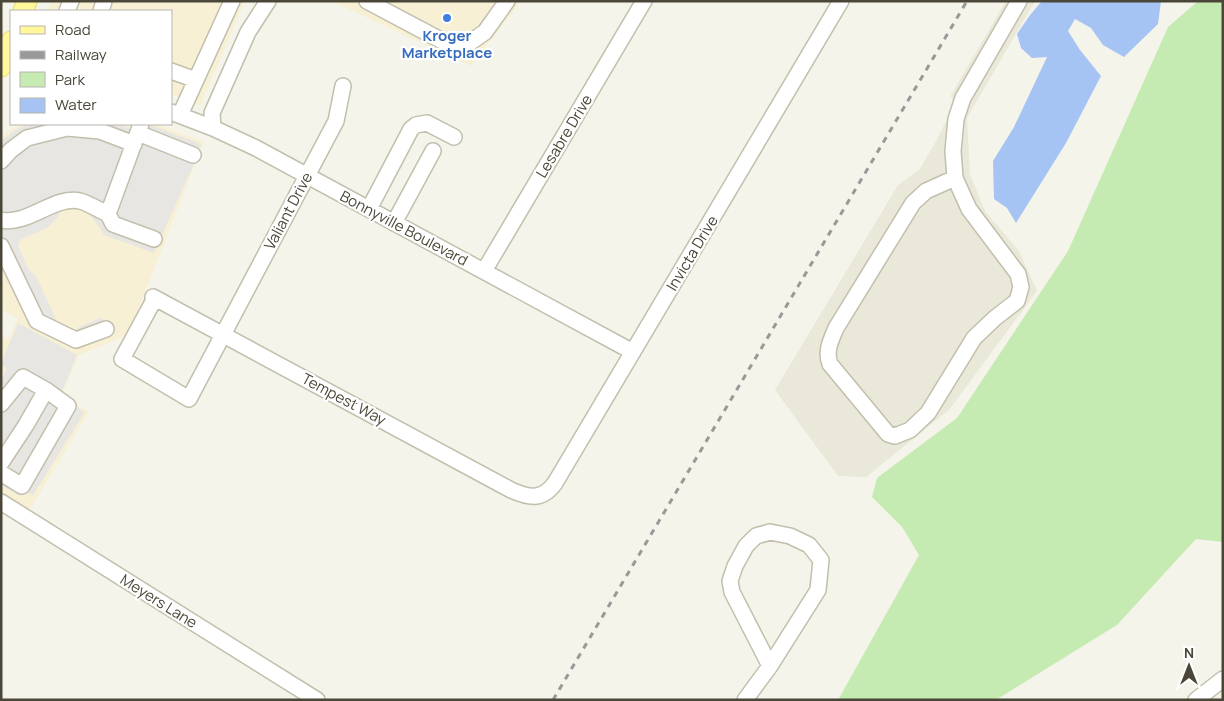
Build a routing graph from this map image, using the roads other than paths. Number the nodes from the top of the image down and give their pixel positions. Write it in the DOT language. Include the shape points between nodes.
graph roads {
  1 [pos="232,1"];
  2 [pos="268,1"];
  3 [pos="367,1"];
  4 [pos="507,1"];
  5 [pos="644,1"];
  6 [pos="841,1"];
  7 [pos="1019,1"];
  8 [pos="9,44"];
  9 [pos="1,67"];
  10 [pos="172,71"];
  11 [pos="196,80"];
  12 [pos="343,86"];
  13 [pos="176,113"];
  14 [pos="214,128"];
  15 [pos="137,134"];
  16 [pos="454,137"];
  17 [pos="433,151"];
  18 [pos="193,155"];
  19 [pos="1,161"];
  20 [pos="307,175"];
  21 [pos="955,178"];
  22 [pos="369,209"];
  23 [pos="108,214"];
  24 [pos="1,220"];
  25 [pos="394,223"];
  26 [pos="154,239"];
  27 [pos="1,246"];
  28 [pos="484,271"];
  29 [pos="154,298"];
  30 [pos="106,329"];
  31 [pos="222,333"];
  32 [pos="633,352"];
  33 [pos="46,390"];
  34 [pos="1,404"];
  35 [pos="1,463"];
  36 [pos="1,473"];
  37 [pos="536,497"];
  38 [pos="1,502"];
  39 [pos="770,666"];
  40 [pos="1223,678"];
  41 [pos="317,700"];
  42 [pos="745,700"];
  43 [pos="1196,700"];
  1 -- 11 [label="street"];
  2 -- 14 [label="street" via="248,32 212,112"];
  3 -- 4 [label="street" via="450,45 468,44 485,32"];
  5 -- 28 [label="street, Lesabre Drive"];
  6 -- 32 [label="street, Invicta Drive"];
  7 -- 21 [label="street" via="963,98 953,151"];
  8 -- 9 [label="main road"];
  10 -- 11 [label="street"];
  11 -- 13 [label="street"];
  12 -- 20 [label="street, Valiant Drive" via="336,121"];
  13 -- 14 [label="street, Bonnyville Boulevard"];
  14 -- 20 [label="street, Bonnyville Boulevard"];
  15 -- 18 [label="street"];
  15 -- 19 [label="street" via="67,128 27,138"];
  15 -- 23 [label="street"];
  16 -- 22 [label="street" via="427,122 416,125"];
  17 -- 25 [label="street"];
  20 -- 22 [label="street, Bonnyville Boulevard"];
  20 -- 31 [label="street, Valiant Drive"];
  21 -- 21 [label="street" via="969,209 1018,274 1021,287 1017,301 974,338 928,413 910,430 895,436 888,434 830,364 827,357 830,343 913,203 926,191"];
  22 -- 25 [label="street, Bonnyville Boulevard"];
  23 -- 24 [label="street" via="78,201 62,202 9,222"];
  23 -- 26 [label="street" via="113,224"];
  25 -- 28 [label="street, Bonnyville Boulevard"];
  27 -- 30 [label="street" via="38,321 76,340"];
  28 -- 32 [label="street, Bonnyville Boulevard"];
  29 -- 31 [label="street, Tempest Way"];
  29 -- 31 [label="street, Valiant Drive" via="122,359 189,399"];
  31 -- 37 [label="street, Tempest Way" via="511,490"];
  32 -- 37 [label="street, Invicta Drive" via="555,483"];
  33 -- 34 [label="street" via="22,378"];
  33 -- 35 [label="street"];
  33 -- 36 [label="street" via="68,406 22,486"];
  38 -- 41 [label="street, Meyers Lane"];
  39 -- 39 [label="street" via="732,592 730,581 746,546 756,536 770,532 790,536 809,545 821,560 818,590"];
  39 -- 42 [label="street"];
  40 -- 43 [label="street"];
}
